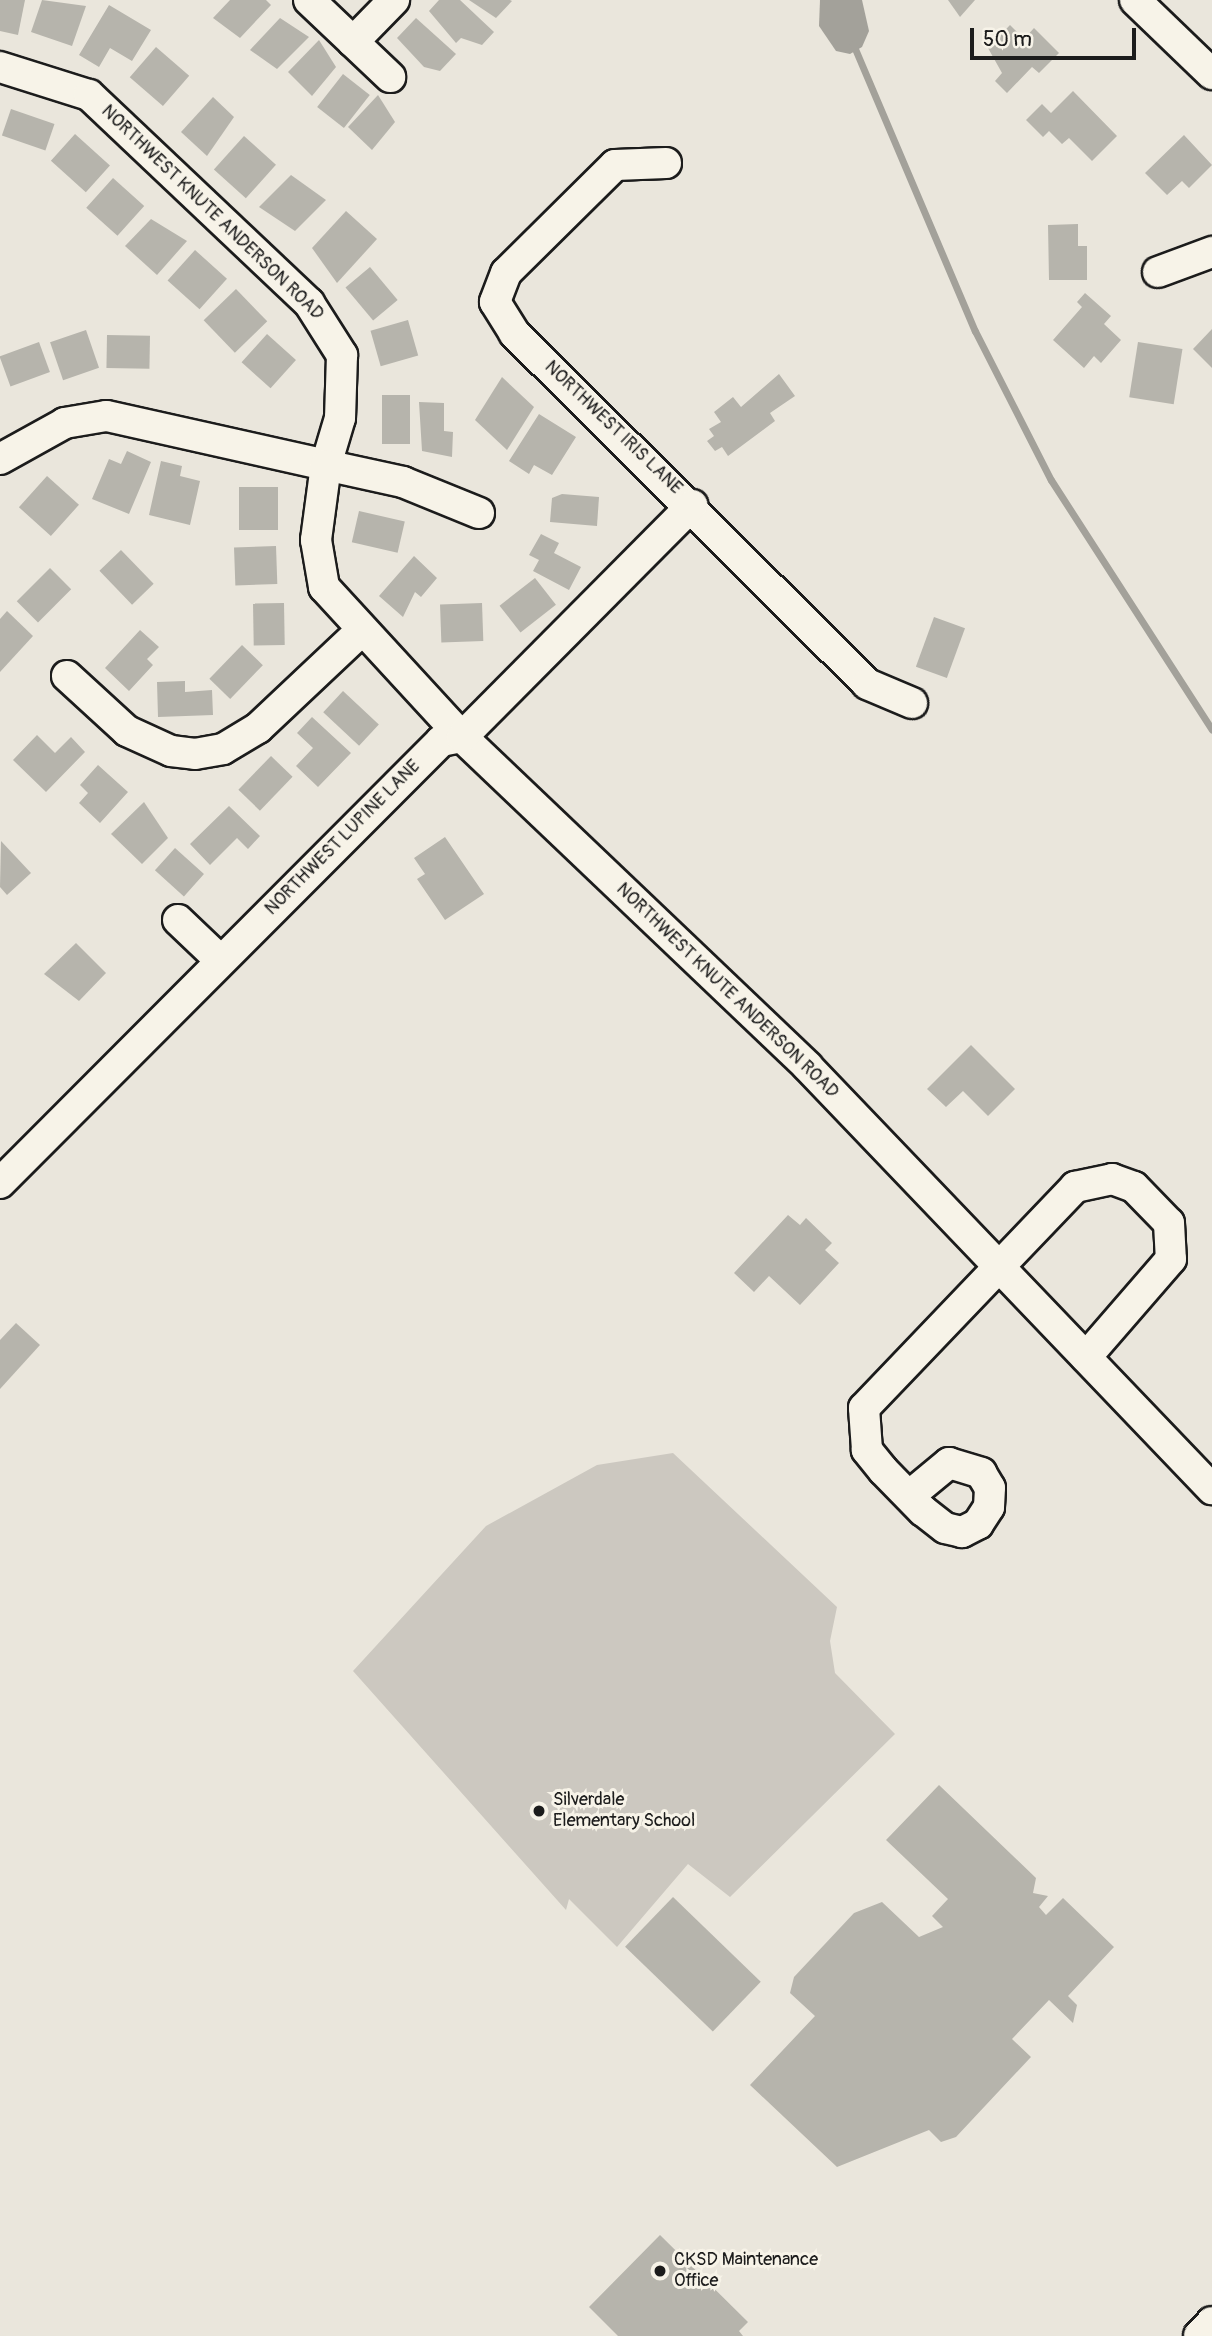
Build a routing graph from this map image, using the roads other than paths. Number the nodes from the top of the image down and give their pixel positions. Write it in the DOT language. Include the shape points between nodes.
graph roads {
  1 [pos="309,0"];
  2 [pos="394,0"];
  3 [pos="1135,0"];
  4 [pos="353,42"];
  5 [pos="0,67"];
  6 [pos="1212,74"];
  7 [pos="390,77"];
  8 [pos="666,163"];
  9 [pos="1212,252"];
  10 [pos="1158,272"];
  11 [pos="0,459"];
  12 [pos="326,466"];
  13 [pos="692,505"];
  14 [pos="479,513"];
  15 [pos="360,632"];
  16 [pos="67,676"];
  17 [pos="912,703"];
  18 [pos="462,737"];
  19 [pos="177,920"];
  20 [pos="220,960"];
  21 [pos="0,1182"];
  22 [pos="998,1265"];
  23 [pos="1086,1357"];
  24 [pos="1212,1489"];
  25 [pos="909,1496"];
  26 [pos="1212,2322"];
  27 [pos="1199,2336"];
  1 -- 4 [label="street"];
  2 -- 4 [label="street"];
  3 -- 6 [label="street"];
  4 -- 7 [label="street"];
  5 -- 12 [label="street, NORTHWEST KNUTE ANDERSON ROAD" via="89,95 330,327 342,355 340,418"];
  8 -- 13 [label="street, NORTHWEST IRIS LANE" via="615,165 506,273 495,302 514,333"];
  9 -- 10 [label="street"];
  11 -- 12 [label="street" via="65,423 106,416"];
  12 -- 14 [label="street" via="402,482"];
  12 -- 15 [label="street, NORTHWEST KNUTE ANDERSON ROAD" via="318,565 324,587"];
  13 -- 17 [label="street, NORTHWEST IRIS LANE" via="867,684"];
  13 -- 18 [label="street, NORTHWEST LUPINE LANE"];
  15 -- 16 [label="street" via="258,728 223,749 204,752 172,751 127,730"];
  15 -- 18 [label="street, NORTHWEST KNUTE ANDERSON ROAD"];
  18 -- 20 [label="street, NORTHWEST LUPINE LANE" via="441,741"];
  18 -- 22 [label="street, NORTHWEST KNUTE ANDERSON ROAD" via="807,1066"];
  19 -- 20 [label="street"];
  20 -- 21 [label="street, NORTHWEST LUPINE LANE"];
  22 -- 23 [label="street, NORTHWEST KNUTE ANDERSON ROAD"];
  22 -- 23 [label="street" via="1075,1187 1112,1179 1134,1187 1153,1203 1169,1223 1171,1259"];
  22 -- 25 [label="street" via="864,1408 867,1450"];
  23 -- 24 [label="street, NORTHWEST KNUTE ANDERSON ROAD"];
  26 -- 27 [label="street"];
}
